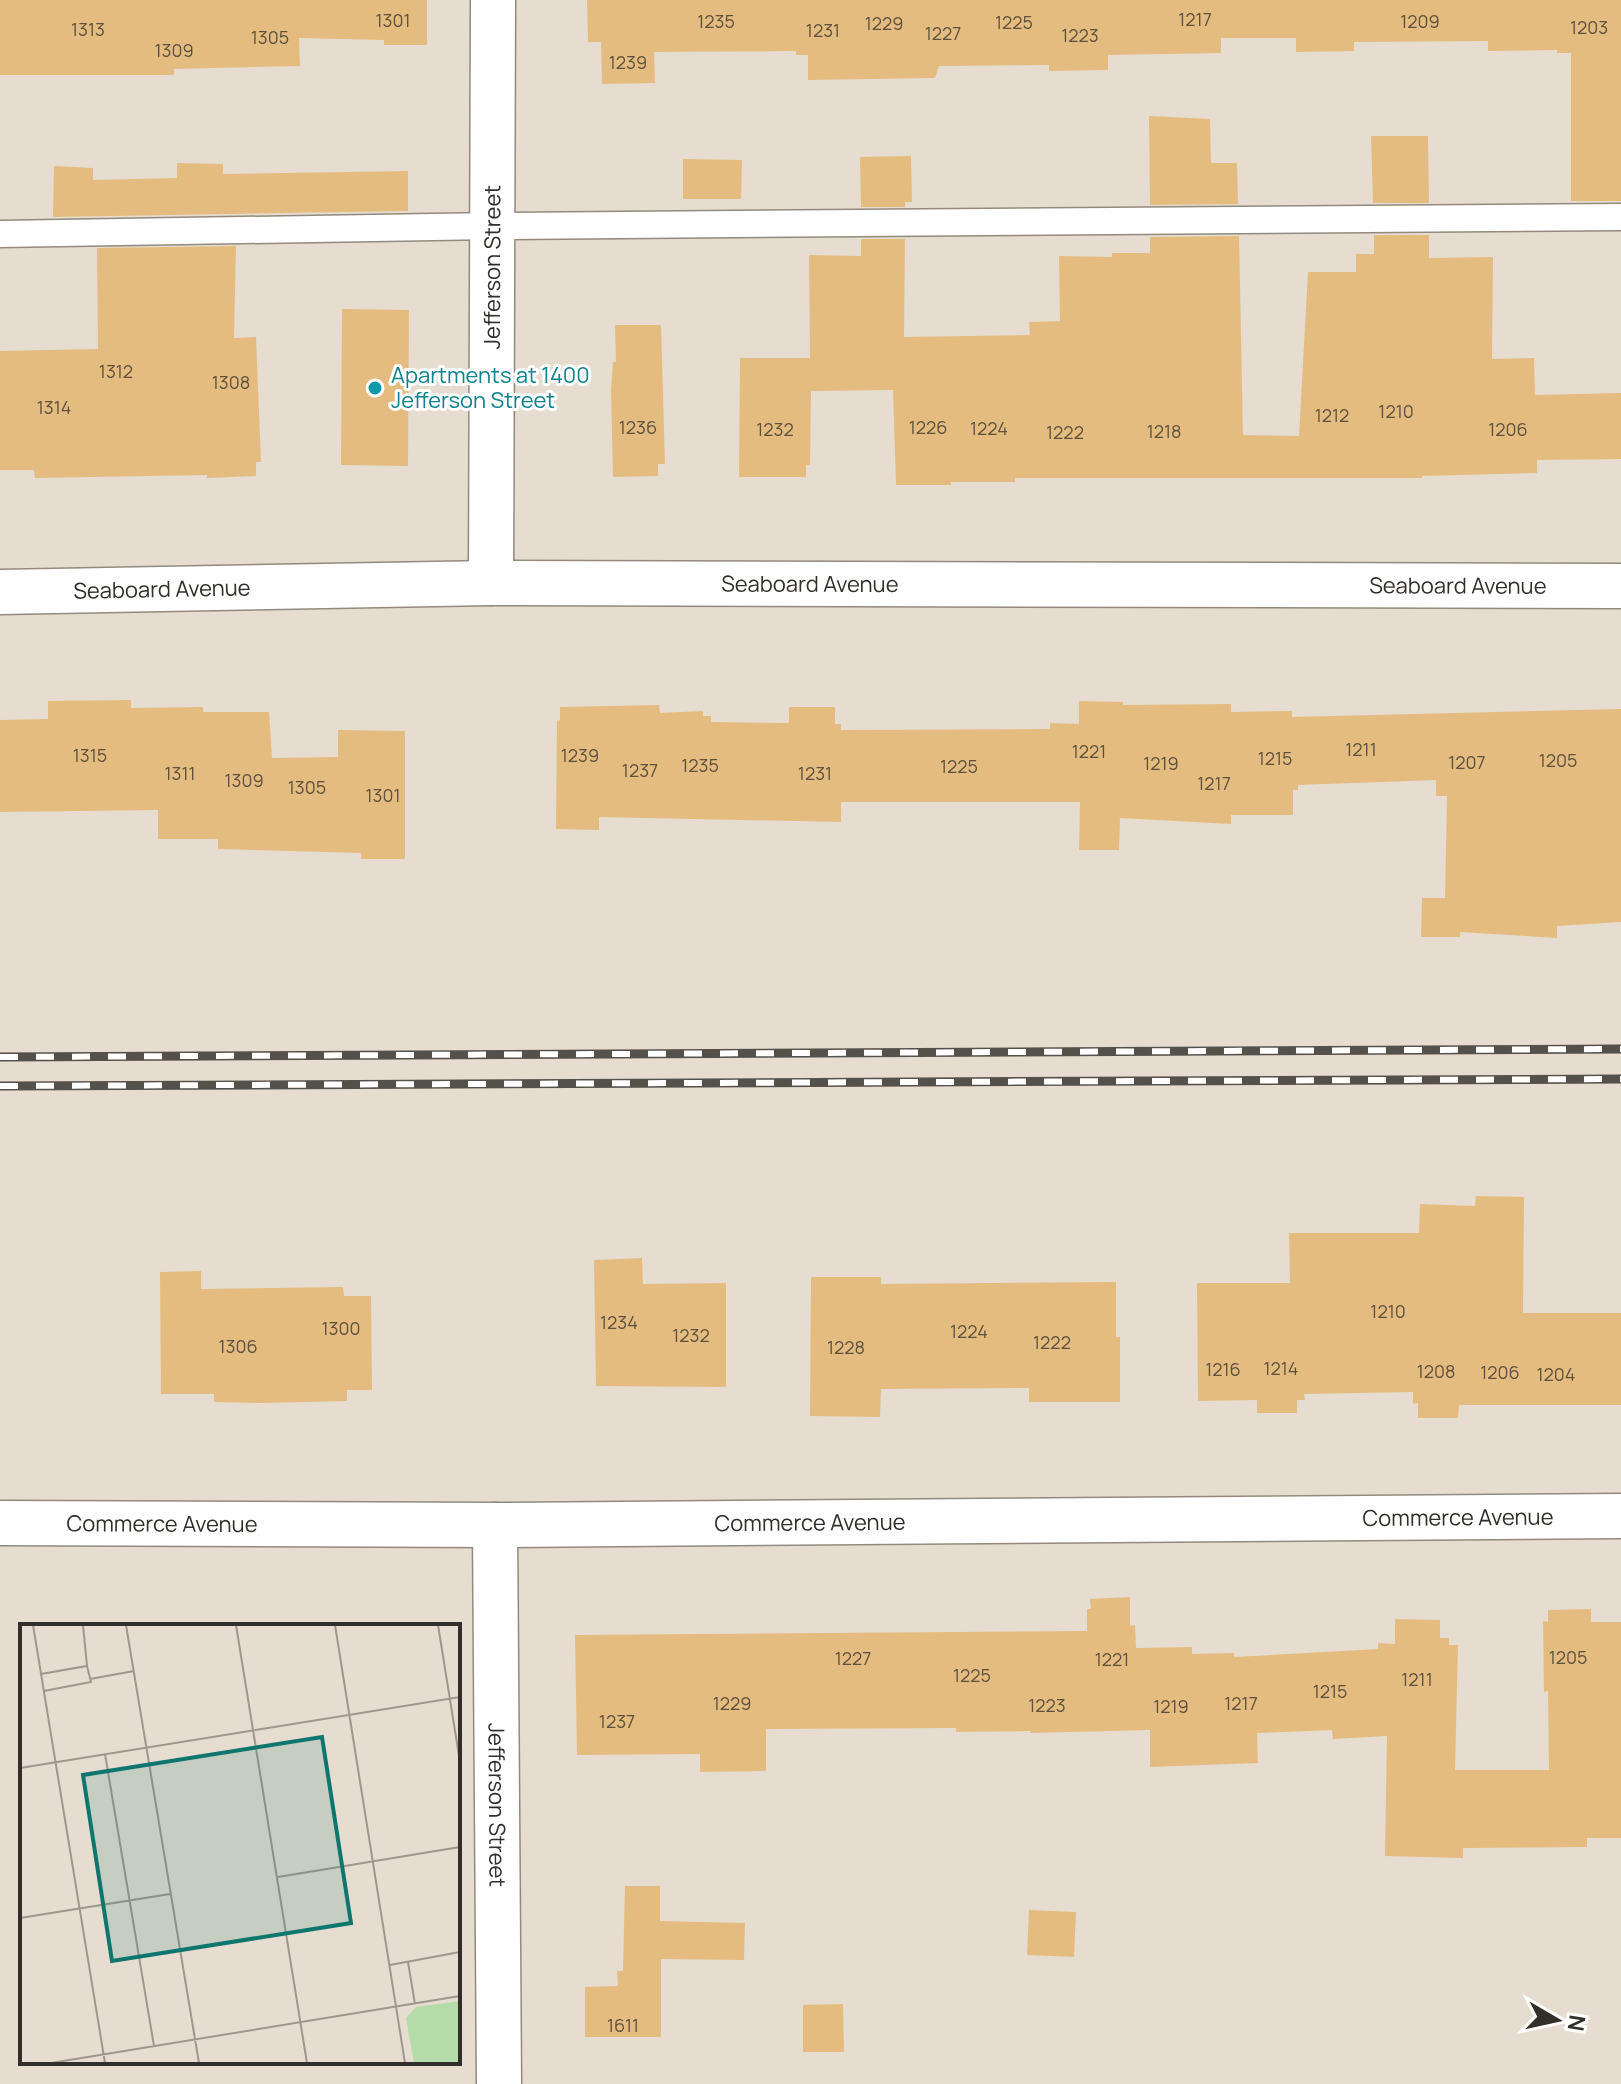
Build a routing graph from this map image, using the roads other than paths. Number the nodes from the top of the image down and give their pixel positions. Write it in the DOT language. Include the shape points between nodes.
graph roads {
  1 [pos="493,0"];
  2 [pos="1621,217"];
  3 [pos="493,226"];
  4 [pos="0,234"];
  5 [pos="491,583"];
  6 [pos="1621,586"];
  7 [pos="0,592"];
  8 [pos="1621,1516"];
  9 [pos="0,1523"];
  10 [pos="495,1525"];
  11 [pos="499,2084"];
  1 -- 3 [label="street, Jefferson Street"];
  2 -- 3 [label="lane"];
  3 -- 4 [label="lane"];
  3 -- 5 [label="street, Jefferson Street"];
  5 -- 6 [label="street, Seaboard Avenue"];
  5 -- 7 [label="street, Seaboard Avenue"];
  8 -- 10 [label="street, Commerce Avenue"];
  9 -- 10 [label="street, Commerce Avenue"];
  10 -- 11 [label="street, Jefferson Street"];
}
